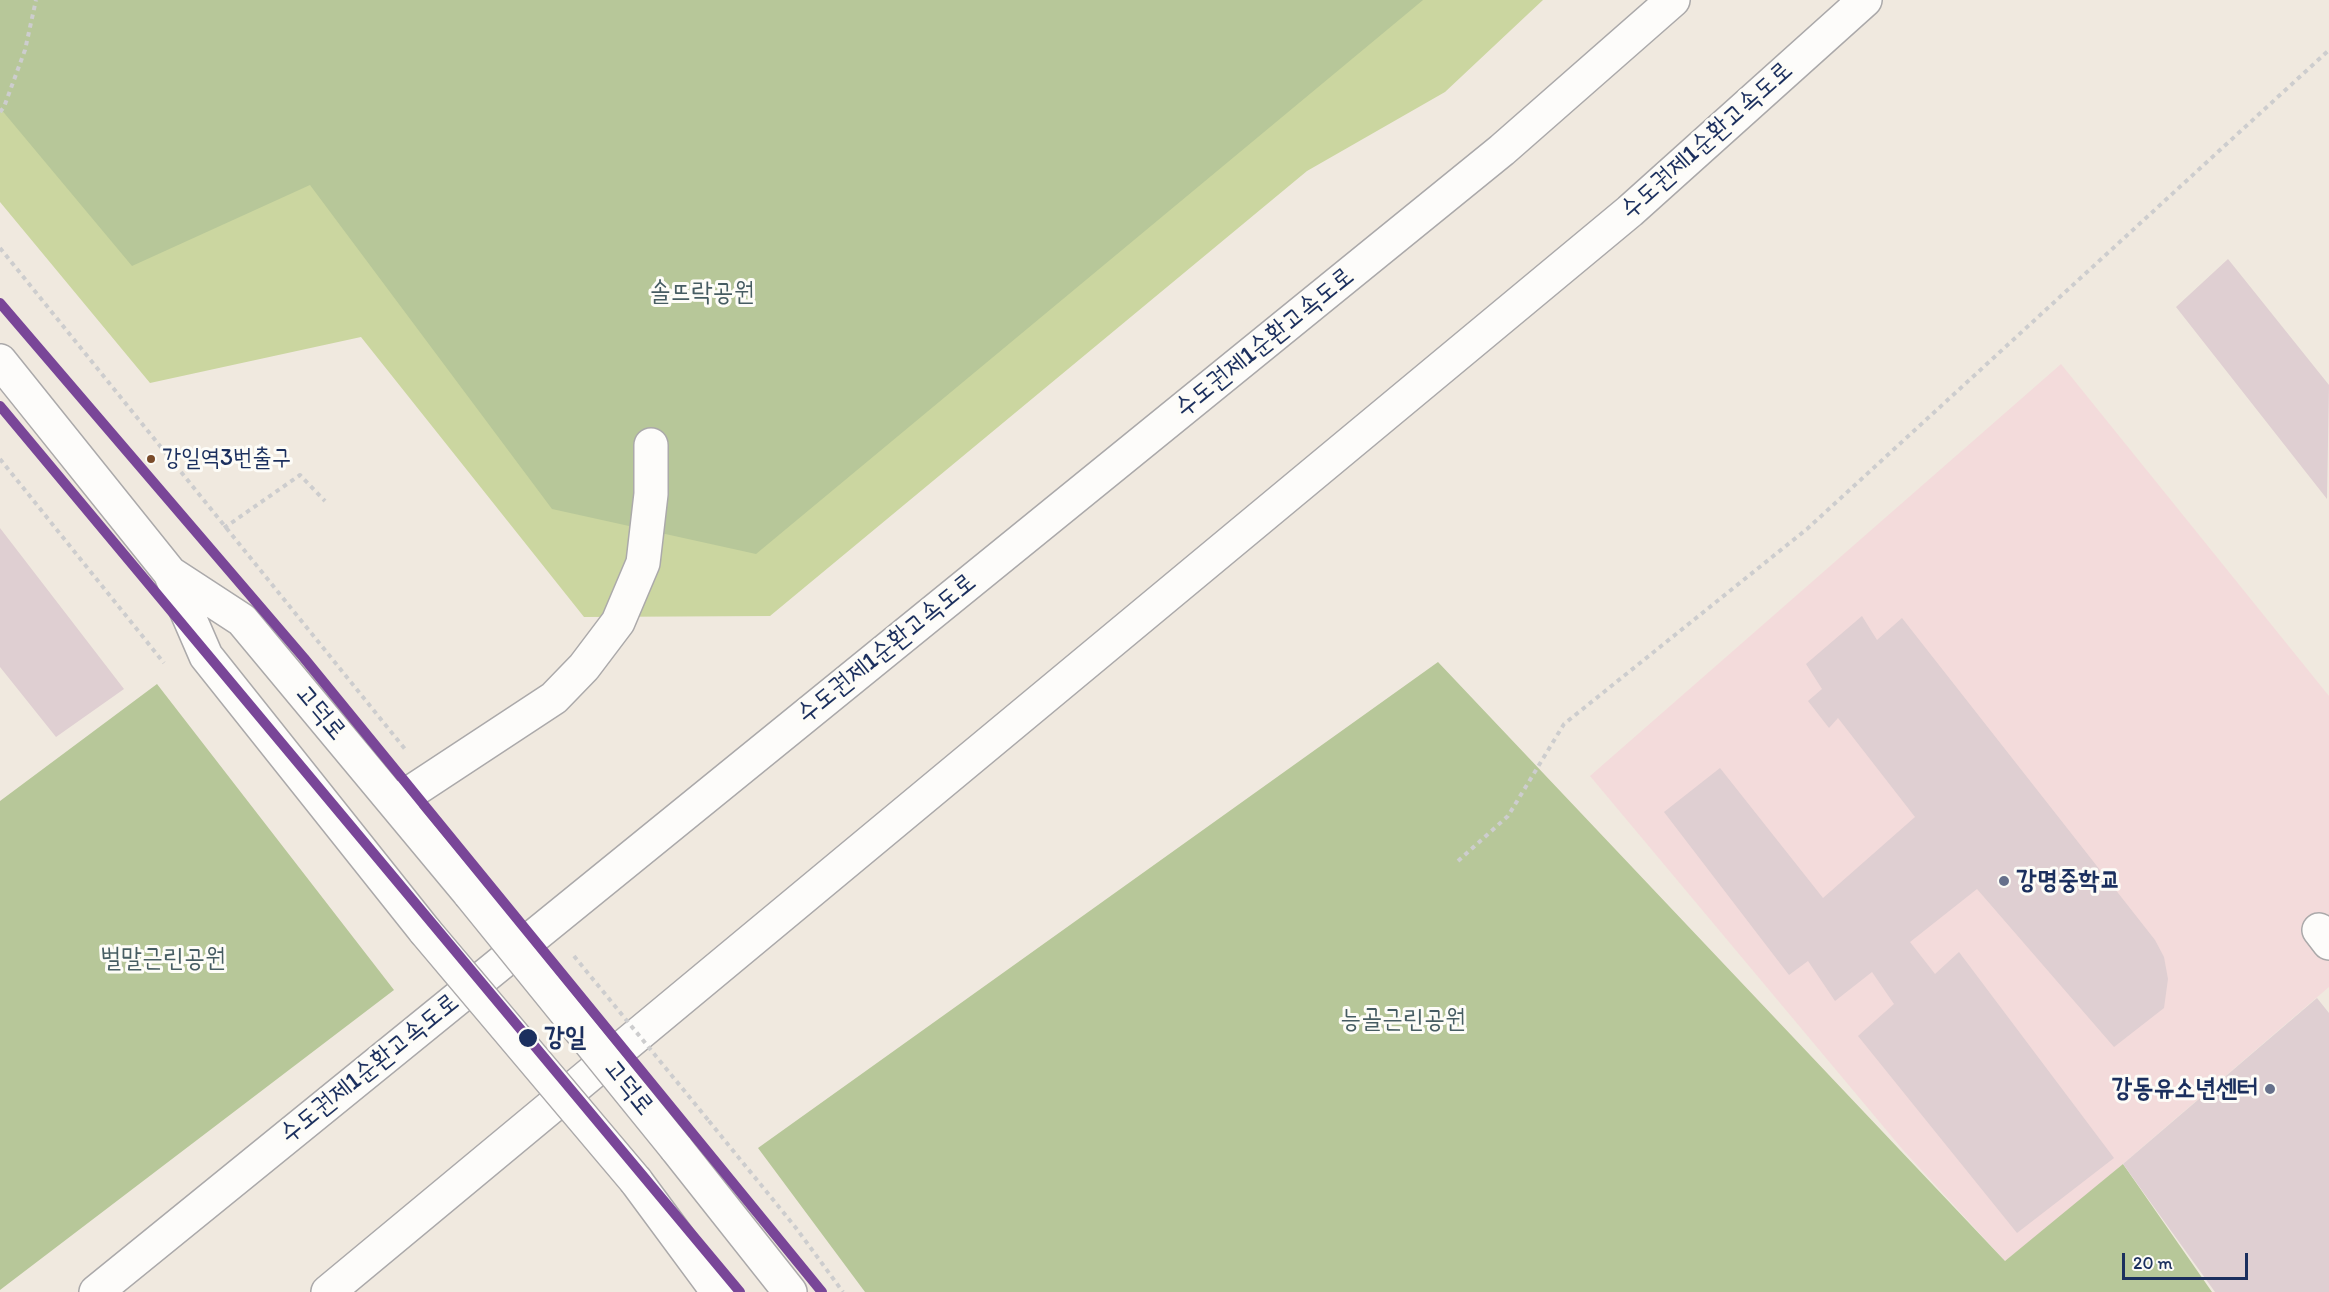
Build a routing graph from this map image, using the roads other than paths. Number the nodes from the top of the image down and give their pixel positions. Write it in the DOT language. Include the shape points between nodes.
graph roads {
  1 [pos="1673,0"];
  2 [pos="1865,0"];
  3 [pos="0,360"];
  4 [pos="651,445"];
  5 [pos="170,573"];
  6 [pos="396,802"];
  7 [pos="96,1292"];
  8 [pos="328,1292"];
  9 [pos="718,1292"];
  10 [pos="790,1292"];
  1 -- 7 [label="main road, 수도권제1순환고속도로" via="1502,150"];
  2 -- 8 [label="main road, 수도권제1순환고속도로" via="1630,211"];
  3 -- 5 [label="main road, 고덕로"];
  4 -- 6 [label="main road" via="651,494 643,563 618,622 554,698"];
  5 -- 6 [label="main road, 고덕로" via="242,620"];
  5 -- 9 [label="main road, 고덕로, bridge" via="206,656 424,931 636,1181"];
  6 -- 10 [label="main road, 고덕로, bridge"];
}
